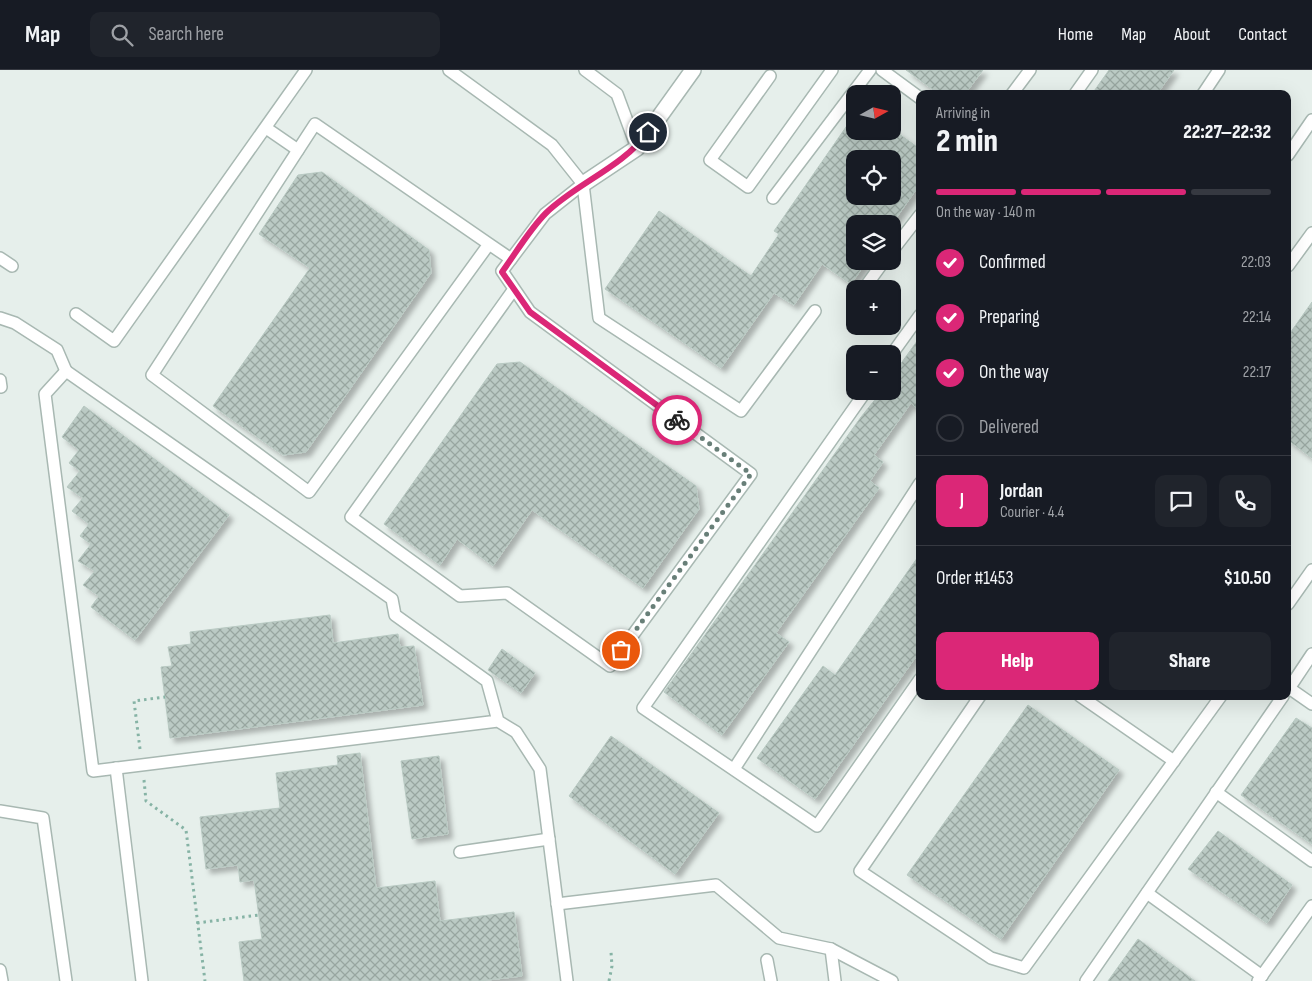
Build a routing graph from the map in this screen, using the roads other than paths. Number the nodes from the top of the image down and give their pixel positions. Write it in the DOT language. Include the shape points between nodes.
graph roads {
  1 [pos="306,70"];
  2 [pos="449,70"];
  3 [pos="585,70"];
  4 [pos="693,70"];
  5 [pos="832,70"];
  6 [pos="870,70"];
  7 [pos="882,70"];
  8 [pos="1030,70"];
  9 [pos="1092,70"];
  10 [pos="1222,70"];
  11 [pos="770,76"];
  12 [pos="1015,90"];
  13 [pos="1078,90"];
  14 [pos="1206,90"];
  15 [pos="916,95"];
  16 [pos="1312,120"];
  17 [pos="266,128"];
  18 [pos="637,148"];
  19 [pos="298,150"];
  20 [pos="1291,151"];
  21 [pos="583,184"];
  22 [pos="774,198"];
  23 [pos="916,220"];
  24 [pos="1312,233"];
  25 [pos="901,239"];
  26 [pos="489,244"];
  27 [pos="0,258"];
  28 [pos="511,259"];
  29 [pos="1291,262"];
  30 [pos="12,266"];
  31 [pos="514,289"];
  32 [pos="815,311"];
  33 [pos="76,314"];
  34 [pos="0,318"];
  35 [pos="916,321"];
  36 [pos="898,345"];
  37 [pos="66,371"];
  38 [pos="860,400"];
  39 [pos="916,488"];
  40 [pos="1312,570"];
  41 [pos="1291,600"];
  42 [pos="1312,654"];
  43 [pos="1291,684"];
  44 [pos="916,685"];
  45 [pos="1291,694"];
  46 [pos="977,700"];
  47 [pos="1086,700"];
  48 [pos="1218,700"];
  49 [pos="1280,700"];
  50 [pos="1312,704"];
  51 [pos="498,721"];
  52 [pos="1174,761"];
  53 [pos="116,768"];
  54 [pos="734,769"];
  55 [pos="1216,792"];
  56 [pos="0,811"];
  57 [pos="549,839"];
  58 [pos="460,852"];
  59 [pos="1312,861"];
  60 [pos="1146,893"];
  61 [pos="557,904"];
  62 [pos="1312,906"];
  63 [pos="831,949"];
  64 [pos="767,960"];
  65 [pos="0,970"];
  66 [pos="1260,978"];
  67 [pos="2,981"];
  68 [pos="66,981"];
  69 [pos="142,981"];
  70 [pos="567,981"];
  71 [pos="771,981"];
  72 [pos="835,981"];
  73 [pos="892,981"];
  74 [pos="1086,981"];
  1 -- 17 [label="lane"];
  2 -- 21 [label="lane" via="552,145"];
  3 -- 18 [label="lane" via="617,94"];
  4 -- 18 [label="street"];
  5 -- 11 [label="lane" via="748,187 710,160"];
  6 -- 22 [label="lane"];
  7 -- 15 [label="lane"];
  8 -- 12 [label="lane"];
  9 -- 13 [label="lane"];
  10 -- 14 [label="lane"];
  16 -- 20 [label="lane"];
  17 -- 19 [label="lane"];
  17 -- 33 [label="lane" via="114,341"];
  18 -- 21 [label="street"];
  19 -- 26 [label="lane" via="315,124"];
  19 -- 26 [label="lane" via="152,375 309,492"];
  21 -- 28 [label="lane" via="545,214"];
  21 -- 32 [label="lane" via="599,318 741,411"];
  23 -- 25 [label="lane"];
  24 -- 29 [label="lane"];
  26 -- 28 [label="lane"];
  27 -- 30 [label="lane"];
  28 -- 31 [label="lane" via="502,272"];
  31 -- 31 [label="lane" via="530,312 751,474 610,666 507,592 460,596 351,517"];
  34 -- 37 [label="lane" via="15,323 57,350"];
  35 -- 36 [label="lane"];
  37 -- 51 [label="lane" via="392,599 395,615 487,681"];
  37 -- 53 [label="lane" via="46,394 93,771"];
  38 -- 54 [label="lane" via="643,708"];
  39 -- 54 [label="lane"];
  40 -- 41 [label="lane"];
  42 -- 43 [label="lane"];
  44 -- 54 [label="lane" via="817,826"];
  45 -- 50 [label="lane"];
  46 -- 52 [label="lane" via="860,871 991,958 1024,968"];
  47 -- 52 [label="lane"];
  48 -- 52 [label="lane"];
  49 -- 55 [label="lane"];
  51 -- 53 [label="lane"];
  51 -- 57 [label="lane" via="516,732 540,768"];
  53 -- 69 [label="lane"];
  55 -- 59 [label="lane"];
  55 -- 60 [label="lane"];
  56 -- 68 [label="lane" via="43,818"];
  57 -- 58 [label="lane"];
  57 -- 61 [label="lane"];
  60 -- 66 [label="lane"];
  60 -- 74 [label="lane"];
  61 -- 63 [label="lane" via="716,885 779,938"];
  61 -- 70 [label="lane"];
  62 -- 66 [label="lane"];
  63 -- 72 [label="lane"];
  63 -- 73 [label="lane"];
  64 -- 71 [label="lane"];
  65 -- 67 [label="lane"];
}
